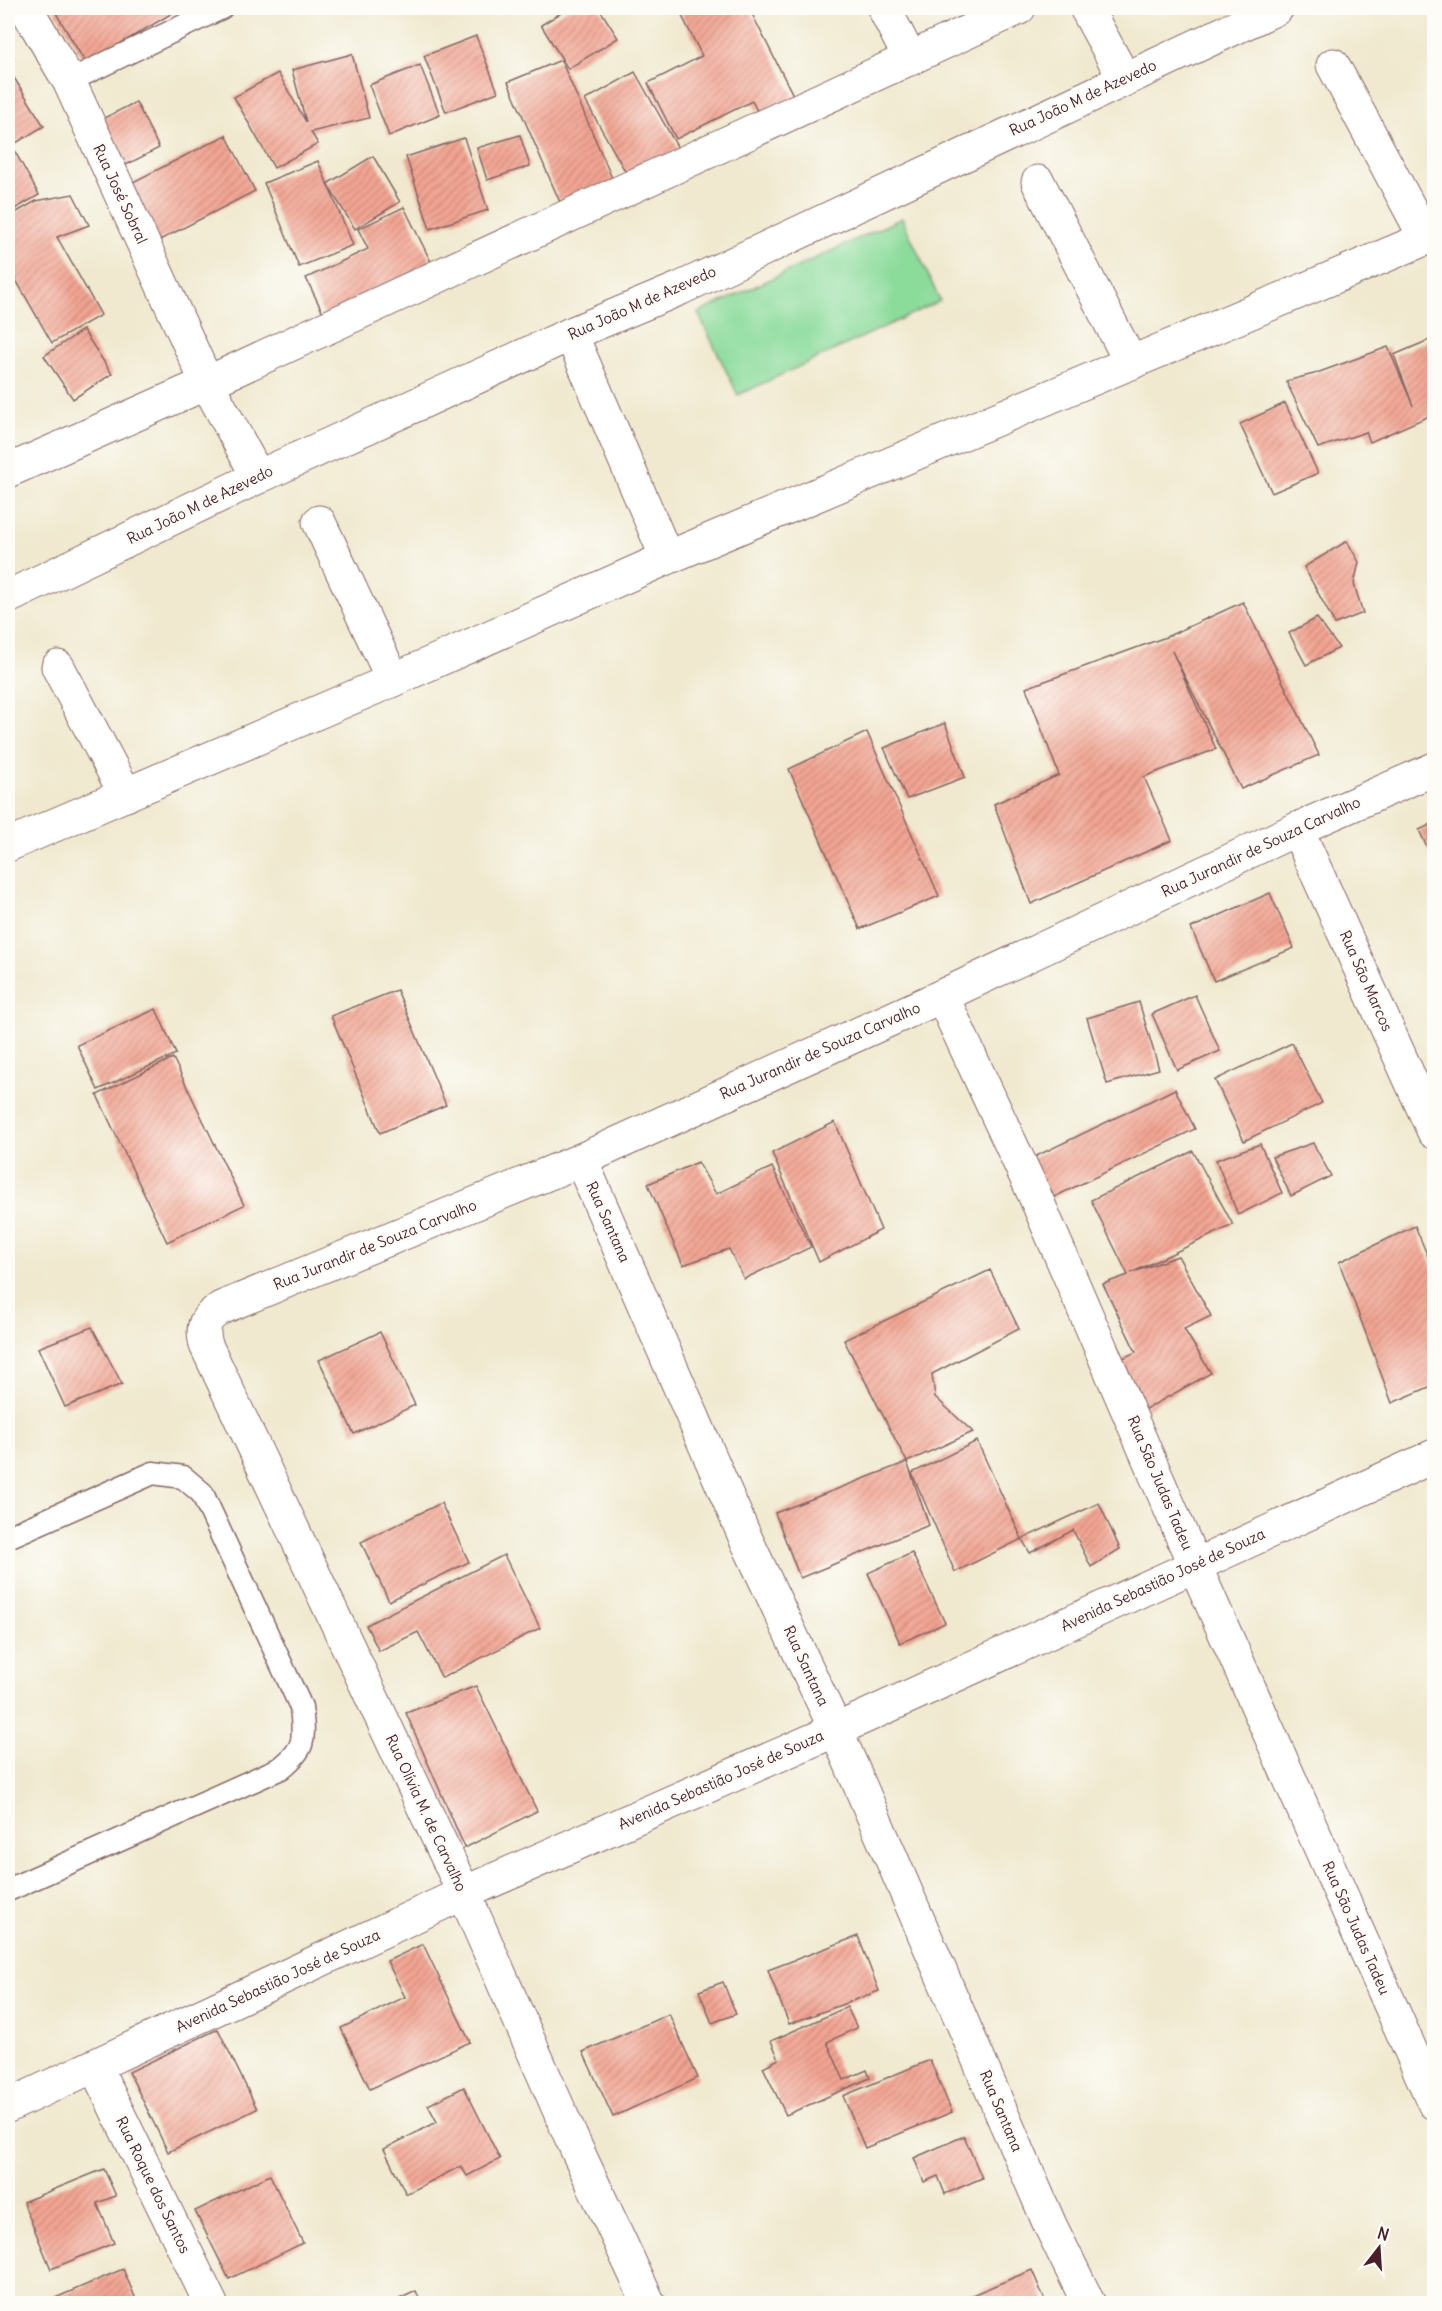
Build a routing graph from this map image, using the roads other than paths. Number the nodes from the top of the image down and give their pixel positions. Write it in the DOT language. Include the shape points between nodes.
graph roads {
  1 [pos="26,8"];
  2 [pos="221,8"];
  3 [pos="884,8"];
  4 [pos="1019,8"];
  5 [pos="1086,8"];
  6 [pos="1276,8"];
  7 [pos="910,59"];
  8 [pos="1333,65"];
  9 [pos="1124,78"];
  10 [pos="69,81"];
  11 [pos="1038,182"];
  12 [pos="1430,237"];
  13 [pos="572,334"];
  14 [pos="1131,363"];
  15 [pos="207,383"];
  16 [pos="8,471"];
  17 [pos="258,477"];
  18 [pos="319,522"];
  19 [pos="667,558"];
  20 [pos="8,597"];
  21 [pos="58,668"];
  22 [pos="393,680"];
  23 [pos="1434,770"];
  24 [pos="126,795"];
  25 [pos="1297,829"];
  26 [pos="8,845"];
  27 [pos="942,996"];
  28 [pos="1434,1132"];
  29 [pos="581,1160"];
  30 [pos="203,1324"];
  31 [pos="1434,1456"];
  32 [pos="8,1537"];
  33 [pos="1195,1566"];
  34 [pos="836,1730"];
  35 [pos="8,1890"];
  36 [pos="464,1893"];
  37 [pos="95,2066"];
  38 [pos="1434,2103"];
  39 [pos="8,2106"];
  40 [pos="211,2304"];
  41 [pos="649,2304"];
  42 [pos="1089,2304"];
  1 -- 10 [label="street, Rua José Sobral"];
  2 -- 10 [label="lane"];
  3 -- 7 [label="street"];
  4 -- 7 [label="street"];
  5 -- 9 [label="street"];
  6 -- 9 [label="street, Rua João M de Azevedo"];
  7 -- 15 [label="street"];
  8 -- 12 [label="street"];
  9 -- 13 [label="street, Rua João M de Azevedo" via="681,288"];
  10 -- 15 [label="street, Rua José Sobral"];
  11 -- 14 [label="street"];
  12 -- 14 [label="street"];
  13 -- 17 [label="street, Rua João M de Azevedo"];
  13 -- 19 [label="street"];
  14 -- 19 [label="street"];
  15 -- 16 [label="street"];
  15 -- 17 [label="street, Rua José Sobral"];
  17 -- 20 [label="street, Rua João M de Azevedo"];
  18 -- 22 [label="street"];
  19 -- 22 [label="street"];
  21 -- 24 [label="street"];
  22 -- 24 [label="street"];
  23 -- 25 [label="street, Rua Jurandir de Souza Carvalho"];
  24 -- 26 [label="street"];
  25 -- 27 [label="street, Rua Jurandir de Souza Carvalho"];
  25 -- 28 [label="street, Rua São Marcos"];
  27 -- 29 [label="street, Rua Jurandir de Souza Carvalho"];
  27 -- 33 [label="street, Rua São Judas Tadeu" via="1035,1196"];
  29 -- 30 [label="street, Rua Jurandir de Souza Carvalho" via="221,1308"];
  29 -- 34 [label="street, Rua Santana" via="745,1537"];
  30 -- 36 [label="street, Rua Olívia M. de Carvalho" via="206,1345"];
  31 -- 33 [label="street, Avenida Sebastião José de Souza"];
  32 -- 35 [label="lane" via="153,1473 183,1477 202,1493 301,1707 304,1735 298,1755 281,1768"];
  33 -- 34 [label="street, Avenida Sebastião José de Souza"];
  33 -- 38 [label="street, Rua São Judas Tadeu"];
  34 -- 36 [label="street, Avenida Sebastião José de Souza"];
  34 -- 42 [label="street, Rua Santana" via="1050,2225"];
  36 -- 37 [label="street, Avenida Sebastião José de Souza"];
  36 -- 41 [label="street, Rua Olívia M. de Carvalho"];
  37 -- 39 [label="street, Avenida Sebastião José de Souza"];
  37 -- 40 [label="street, Rua Roque dos Santos"];
}
